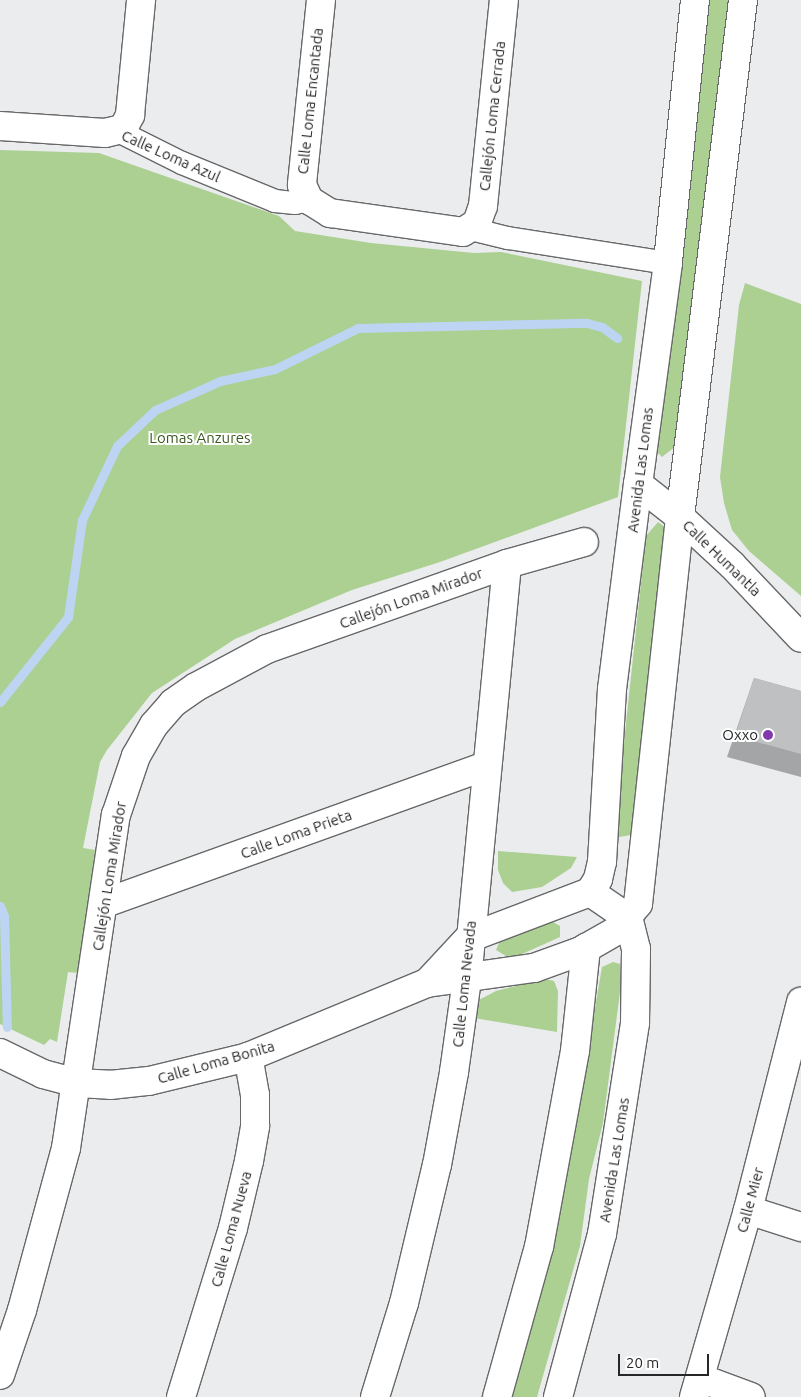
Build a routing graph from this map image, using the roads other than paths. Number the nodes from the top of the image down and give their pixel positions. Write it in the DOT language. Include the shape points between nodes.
graph roads {
  1 [pos="141,0"];
  2 [pos="321,0"];
  3 [pos="504,0"];
  4 [pos="695,0"];
  5 [pos="743,0"];
  6 [pos="0,126"];
  7 [pos="118,130"];
  8 [pos="309,200"];
  9 [pos="471,229"];
  10 [pos="668,263"];
  11 [pos="638,484"];
  12 [pos="680,517"];
  13 [pos="584,542"];
  14 [pos="507,564"];
  15 [pos="801,638"];
  16 [pos="486,766"];
  17 [pos="590,892"];
  18 [pos="105,902"];
  19 [pos="628,918"];
  20 [pos="469,938"];
  21 [pos="586,948"];
  22 [pos="466,980"];
  23 [pos="427,983"];
  24 [pos="801,1002"];
  25 [pos="0,1053"];
  26 [pos="248,1056"];
  27 [pos="77,1083"];
  28 [pos="748,1210"];
  29 [pos="801,1227"];
  30 [pos="0,1375"];
  31 [pos="697,1388"];
  32 [pos="181,1397"];
  33 [pos="375,1397"];
  34 [pos="497,1397"];
  35 [pos="558,1397"];
  36 [pos="751,1397"];
  1 -- 7 [label="street" via="130,115 127,124"];
  2 -- 8 [label="street, Calle Loma Encantada" via="302,179"];
  3 -- 9 [label="street, Callejón Loma Cerrada" via="482,206 477,223"];
  4 -- 10 [label="street, Avenida Las Lomas"];
  5 -- 12 [label="street"];
  6 -- 7 [label="street, Calle Loma Azul" via="105,133"];
  7 -- 8 [label="street, Calle Loma Azul" via="182,163 275,200 295,203"];
  8 -- 9 [label="street" via="330,213 454,232"];
  9 -- 10 [label="street"];
  10 -- 11 [label="street, Avenida Las Lomas"];
  11 -- 12 [label="street, Calle Humantla"];
  11 -- 17 [label="street, Avenida Las Lomas" via="612,689 602,862 598,879"];
  12 -- 15 [label="street, Calle Humantla" via="732,565"];
  12 -- 19 [label="street" via="643,868 638,904"];
  13 -- 14 [label="street, Callejón Loma Mirador"];
  14 -- 16 [label="street, Calle Loma Nevada"];
  14 -- 18 [label="street, Callejón Loma Mirador" via="267,649 214,675 173,703 154,725 126,782 116,816"];
  16 -- 18 [label="street, Calle Loma Prieta"];
  16 -- 20 [label="street, Calle Loma Nevada"];
  17 -- 19 [label="street"];
  17 -- 20 [label="street, Calle Loma Bonita"];
  18 -- 27 [label="street, Callejón Loma Mirador"];
  19 -- 21 [label="street, Calle Loma Bonita" via="616,931"];
  19 -- 35 [label="street, Avenida Las Lomas" via="636,949 635,1023 602,1234"];
  20 -- 22 [label="street, Calle Loma Nevada"];
  20 -- 23 [label="street, Calle Loma Bonita"];
  21 -- 22 [label="street, Calle Loma Bonita" via="534,968"];
  21 -- 34 [label="street" via="575,1052 539,1247"];
  22 -- 23 [label="street, Calle Loma Bonita"];
  22 -- 33 [label="street, Calle Loma Nevada" via="437,1165 404,1303"];
  23 -- 26 [label="street, Calle Loma Bonita"];
  24 -- 28 [label="street, Calle Mier"];
  25 -- 27 [label="street, Calle Loma Bonita" via="43,1074"];
  26 -- 27 [label="street, Calle Loma Bonita" via="149,1081 110,1085"];
  26 -- 32 [label="street, Calle Loma Nueva" via="255,1095 255,1126 249,1161 233,1228"];
  27 -- 30 [label="street, Callejón Loma Mirador" via="66,1148 46,1226"];
  28 -- 29 [label="street"];
  28 -- 31 [label="street, Calle Mier"];
  31 -- 36 [label="street"];
}
